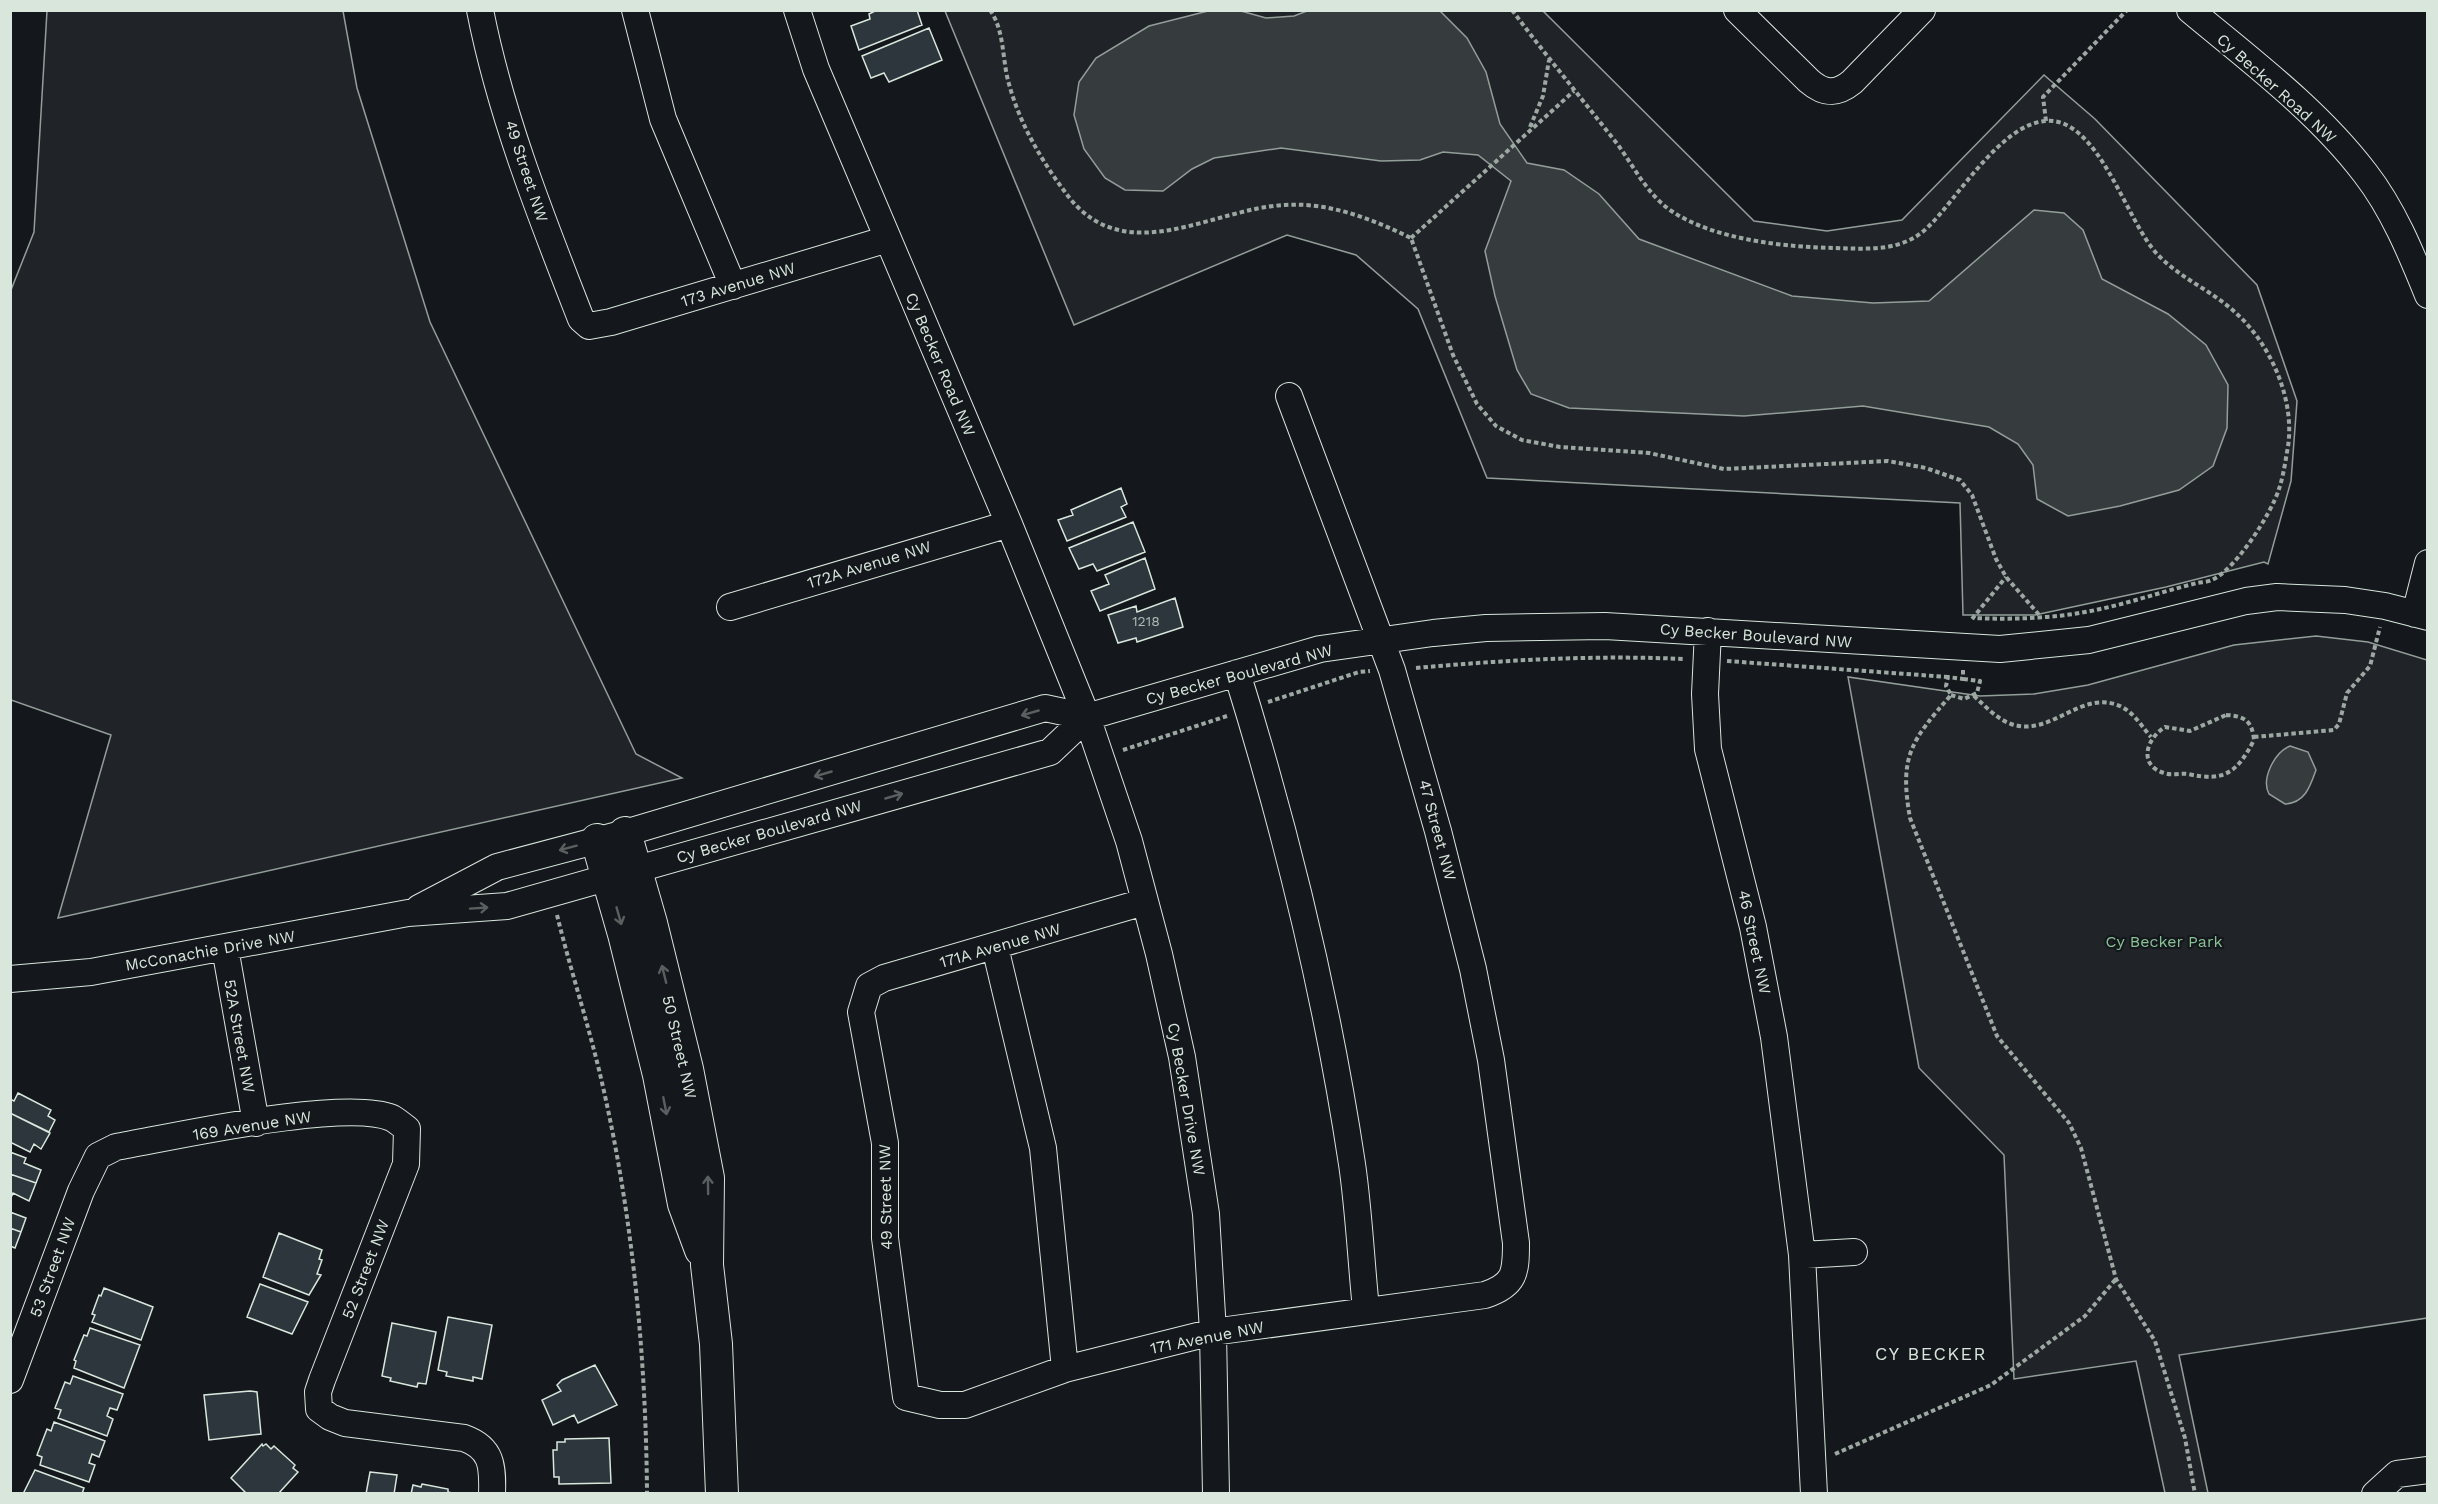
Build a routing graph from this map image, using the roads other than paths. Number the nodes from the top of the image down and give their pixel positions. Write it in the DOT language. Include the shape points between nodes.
graph roads {
  1 [pos="480,10"];
  2 [pos="635,10"];
  3 [pos="797,10"];
  4 [pos="1737,10"];
  5 [pos="1923,10"];
  6 [pos="2190,10"];
  7 [pos="888,239"];
  8 [pos="733,286"];
  9 [pos="2427,295"];
  10 [pos="589,326"];
  11 [pos="1289,396"];
  12 [pos="1009,524"];
  13 [pos="2427,563"];
  14 [pos="730,607"];
  15 [pos="2421,615"];
  16 [pos="1708,631"];
  17 [pos="1381,640"];
  18 [pos="1237,673"];
  19 [pos="1087,717"];
  20 [pos="611,837"];
  21 [pos="622,873"];
  22 [pos="1144,902"];
  23 [pos="507,906"];
  24 [pos="408,913"];
  25 [pos="995,947"];
  26 [pos="225,948"];
  27 [pos="10,979"];
  28 [pos="864,998"];
  29 [pos="256,1123"];
  30 [pos="407,1129"];
  31 [pos="98,1156"];
  32 [pos="1854,1252"];
  33 [pos="1802,1255"];
  34 [pos="1511,1281"];
  35 [pos="1366,1309"];
  36 [pos="1213,1332"];
  37 [pos="1065,1369"];
  38 [pos="10,1380"];
  39 [pos="906,1397"];
  40 [pos="2427,1470"];
  41 [pos="2376,1491"];
  42 [pos="492,1494"];
  43 [pos="722,1494"];
  44 [pos="1216,1494"];
  45 [pos="1814,1494"];
  1 -- 10 [label="street, 49 Street NW" via="495,74 531,190 581,320"];
  2 -- 8 [label="street" via="663,119"];
  3 -- 7 [label="street, Cy Becker Road NW" via="816,69"];
  4 -- 5 [label="street" via="1809,81 1830,93 1852,82"];
  6 -- 9 [label="street, Cy Becker Road NW" via="2304,107 2366,173 2393,216"];
  7 -- 8 [label="street, 173 Avenue NW"];
  7 -- 12 [label="street, Cy Becker Road NW"];
  8 -- 10 [label="street, 173 Avenue NW"];
  11 -- 17 [label="street, 47 Street NW"];
  12 -- 14 [label="street, 172A Avenue NW"];
  12 -- 19 [label="street, Cy Becker Road NW"];
  13 -- 15 [label="street"];
  15 -- 16 [label="street, Cy Becker Boulevard NW" via="2385,606 2277,597 2246,601 2089,640 1964,648"];
  16 -- 17 [label="street, Cy Becker Boulevard NW" via="1605,626 1486,628"];
  16 -- 33 [label="street, 46 Street NW" via="1708,749 1753,927 1774,1037"];
  17 -- 18 [label="street, Cy Becker Boulevard NW" via="1320,649"];
  17 -- 34 [label="street, 47 Street NW" via="1408,722 1473,969 1491,1060 1516,1243"];
  18 -- 19 [label="street, Cy Becker Boulevard NW"];
  18 -- 35 [label="street" via="1294,872 1327,1019 1352,1166"];
  19 -- 20 [label="street, Cy Becker Boulevard NW, one-way" via="1045,708"];
  21 -- 19 [label="street, Cy Becker Boulevard NW, one-way" via="1050,752"];
  19 -- 22 [label="street, Cy Becker Drive NW"];
  20 -- 21 [label="main road, 50 Street NW"];
  20 -- 24 [label="street, McConachie Drive NW, one-way" via="497,867"];
  21 -- 23 [label="street, Cy Becker Boulevard NW"];
  21 -- 43 [label="main road, 50 Street NW" via="687,1070 708,1178 707,1265 716,1344"];
  22 -- 25 [label="street, 171A Avenue NW"];
  22 -- 36 [label="street, Cy Becker Drive NW" via="1191,1108 1206,1214"];
  24 -- 23 [label="street, McConachie Drive NW, one-way"];
  24 -- 26 [label="street, McConachie Drive NW"];
  25 -- 28 [label="street, 171A Avenue NW" via="884,978 869,986"];
  25 -- 37 [label="street" via="1043,1148"];
  26 -- 27 [label="street, McConachie Drive NW" via="91,972"];
  26 -- 29 [label="street, 52A Street NW"];
  28 -- 39 [label="street, 49 Street NW" via="863,1027 885,1143 888,1270"];
  29 -- 30 [label="street, 169 Avenue NW" via="297,1116 363,1113 392,1118"];
  29 -- 31 [label="street, 169 Avenue NW" via="116,1146"];
  30 -- 42 [label="street, 52 Street NW" via="406,1164 322,1380 319,1409 345,1423 464,1438 480,1444 488,1454"];
  31 -- 38 [label="street, 53 Street NW" via="81,1191"];
  32 -- 33 [label="street"];
  33 -- 45 [label="street, 46 Street NW"];
  34 -- 35 [label="street, 171 Avenue NW" via="1501,1290 1485,1295"];
  35 -- 36 [label="street, 171 Avenue NW"];
  36 -- 37 [label="street, 171 Avenue NW"];
  36 -- 44 [label="street, Cy Becker Drive NW"];
  37 -- 39 [label="street, 171 Avenue NW" via="965,1405 940,1405"];
  40 -- 41 [label="street" via="2397,1474"];
}
